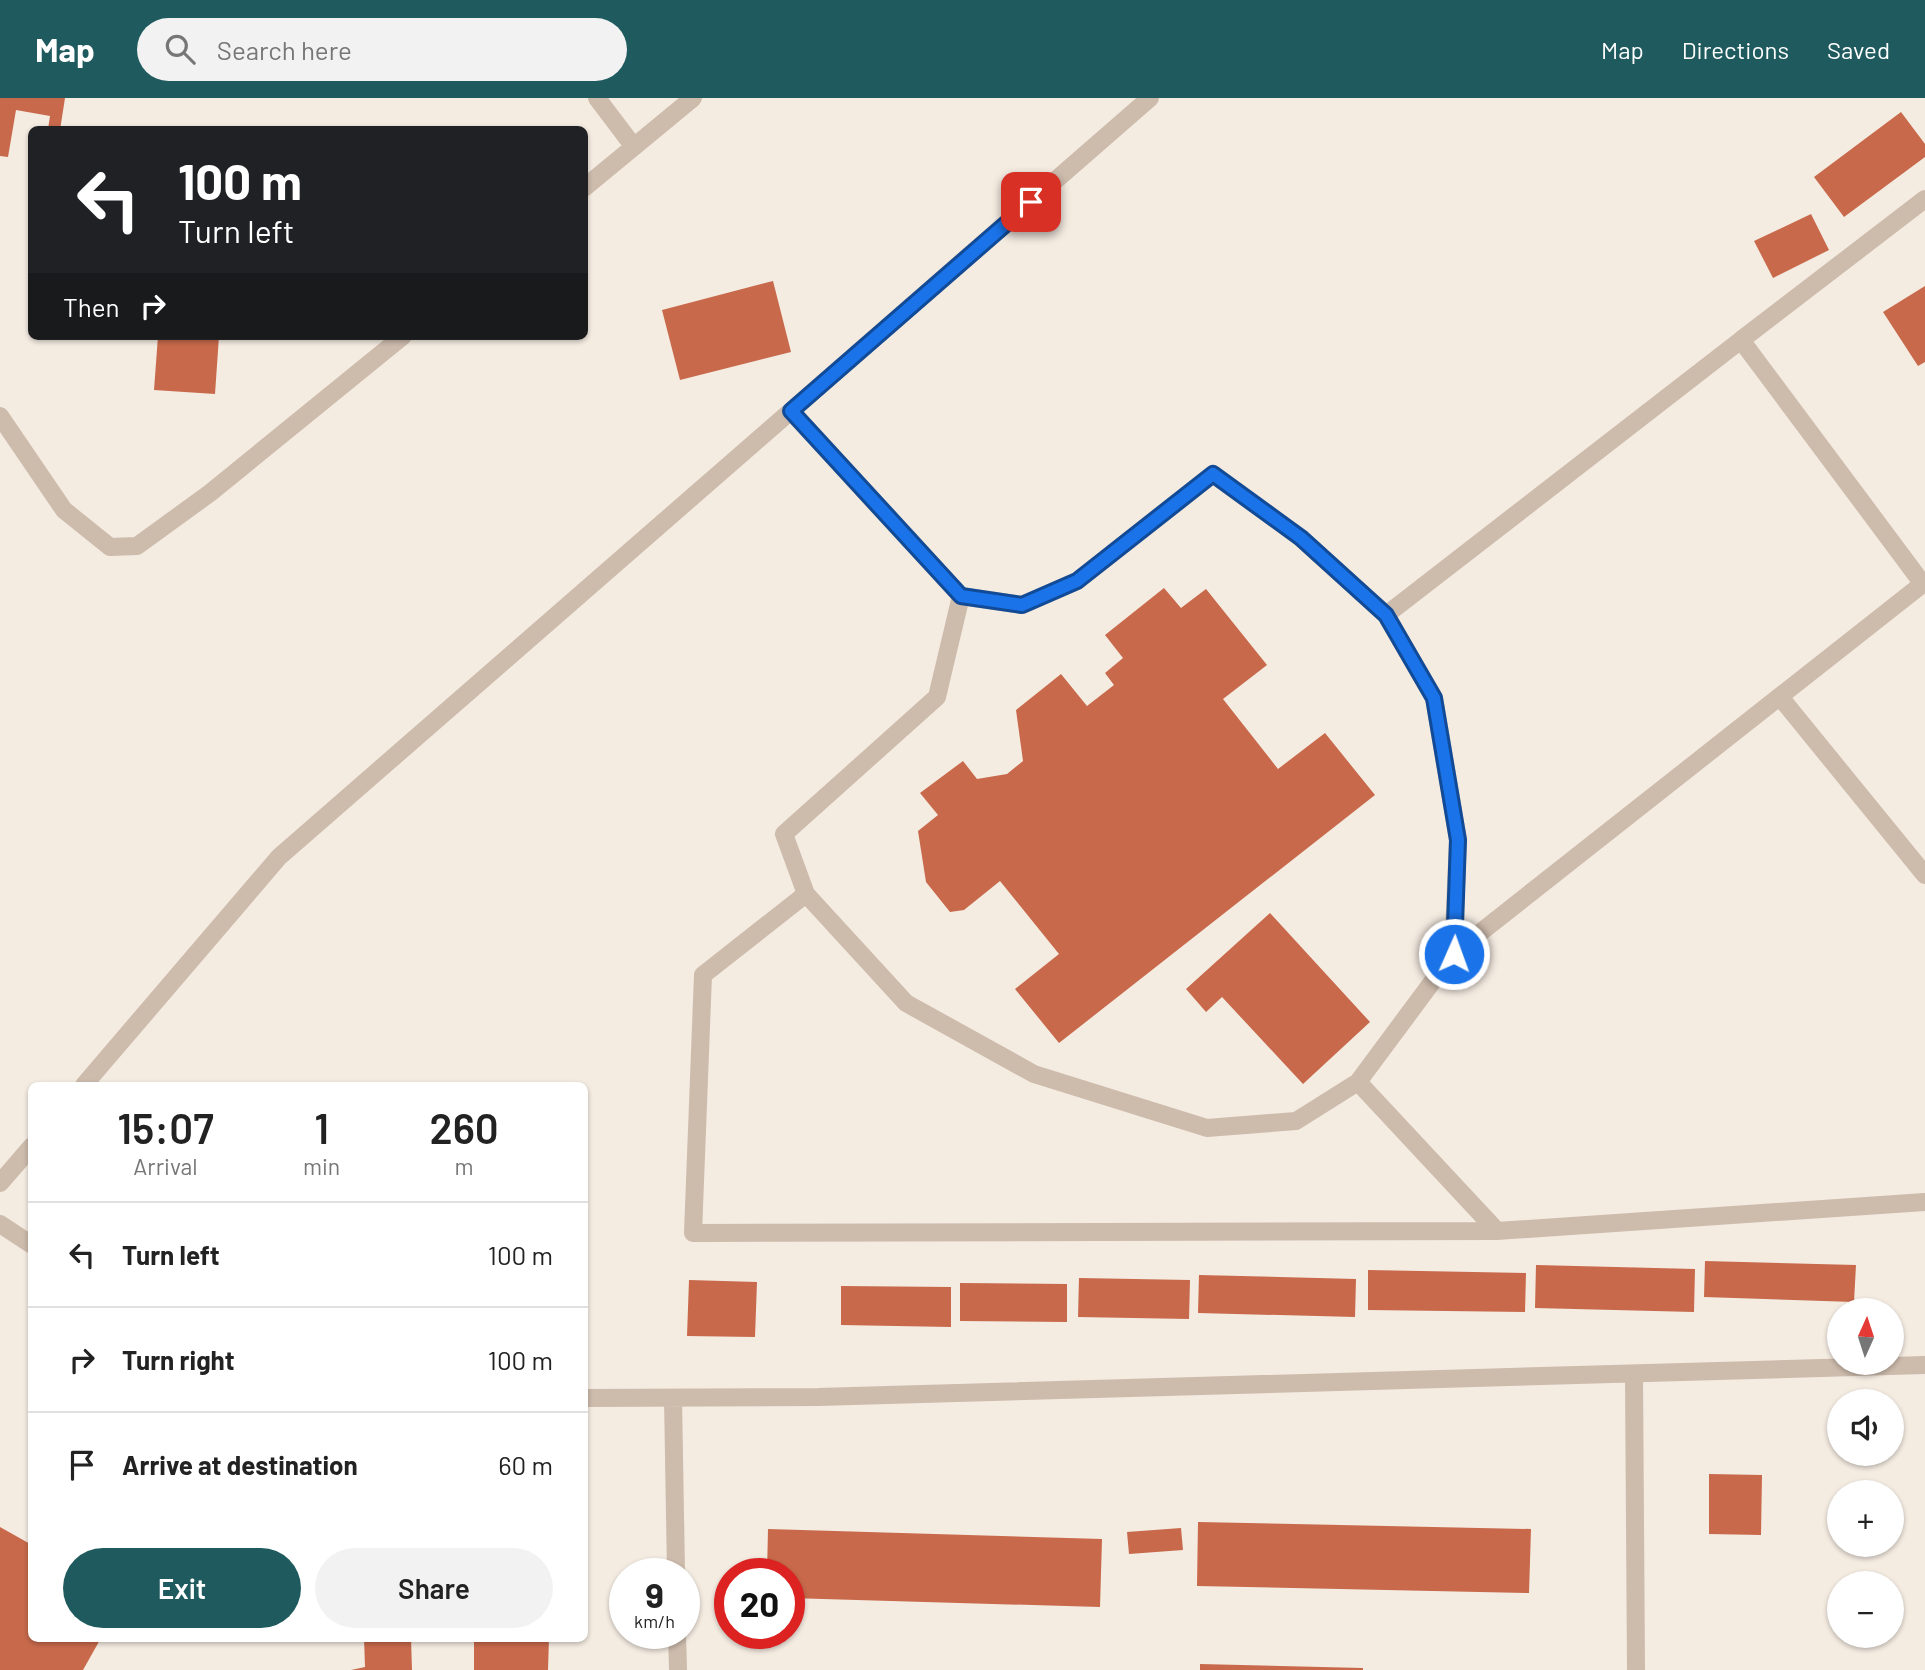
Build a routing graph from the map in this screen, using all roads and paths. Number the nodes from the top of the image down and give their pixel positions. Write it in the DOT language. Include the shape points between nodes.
graph roads {
  1 [pos="597,98"];
  2 [pos="693,98"];
  3 [pos="1150,98"];
  4 [pos="634,147"];
  5 [pos="588,185"];
  6 [pos="1925,199"];
  7 [pos="398,340"];
  8 [pos="1741,340"];
  9 [pos="791,411"];
  10 [pos="0,416"];
  11 [pos="1924,583"];
  12 [pos="961,596"];
  13 [pos="1386,615"];
  14 [pos="1780,697"];
  15 [pos="1925,875"];
  16 [pos="806,894"];
  17 [pos="1454,954"];
  18 [pos="87,1082"];
  19 [pos="1358,1082"];
  20 [pos="28,1151"];
  21 [pos="0,1183"];
  22 [pos="1925,1202"];
  23 [pos="0,1224"];
  24 [pos="1497,1231"];
  25 [pos="28,1242"];
  26 [pos="1925,1365"];
  27 [pos="1634,1375"];
  28 [pos="588,1398"];
  29 [pos="673,1398"];
  30 [pos="676,1558"];
  31 [pos="677,1649"];
  32 [pos="677,1670"];
  33 [pos="1636,1670"];
  1 -- 4 [label="street"];
  2 -- 4 [label="street"];
  3 -- 9 [label="street"];
  4 -- 5 [label="street"];
  6 -- 8 [label="street"];
  7 -- 10 [label="street" via="210,493 137,546 110,547 64,510"];
  8 -- 11 [label="street"];
  8 -- 13 [label="street"];
  9 -- 12 [label="street"];
  9 -- 18 [label="street" via="279,857"];
  11 -- 14 [label="street"];
  12 -- 13 [label="street" via="1022,605 1077,581 1213,474 1301,538"];
  12 -- 16 [label="street" via="937,697 784,834"];
  13 -- 17 [label="street" via="1434,698 1458,840"];
  14 -- 15 [label="street"];
  14 -- 17 [label="street"];
  16 -- 19 [label="street" via="906,1003 1034,1073 1207,1128 1296,1121"];
  16 -- 24 [label="street" via="703,975 693,1233"];
  17 -- 19 [label="street"];
  19 -- 24 [label="street"];
  20 -- 21 [label="street"];
  22 -- 24 [label="street"];
  23 -- 25 [label="street"];
  26 -- 27 [label="street"];
  27 -- 29 [label="street"];
  27 -- 33 [label="street"];
  28 -- 29 [label="street"];
  29 -- 30 [label="street"];
  31 -- 32 [label="street"];
}
